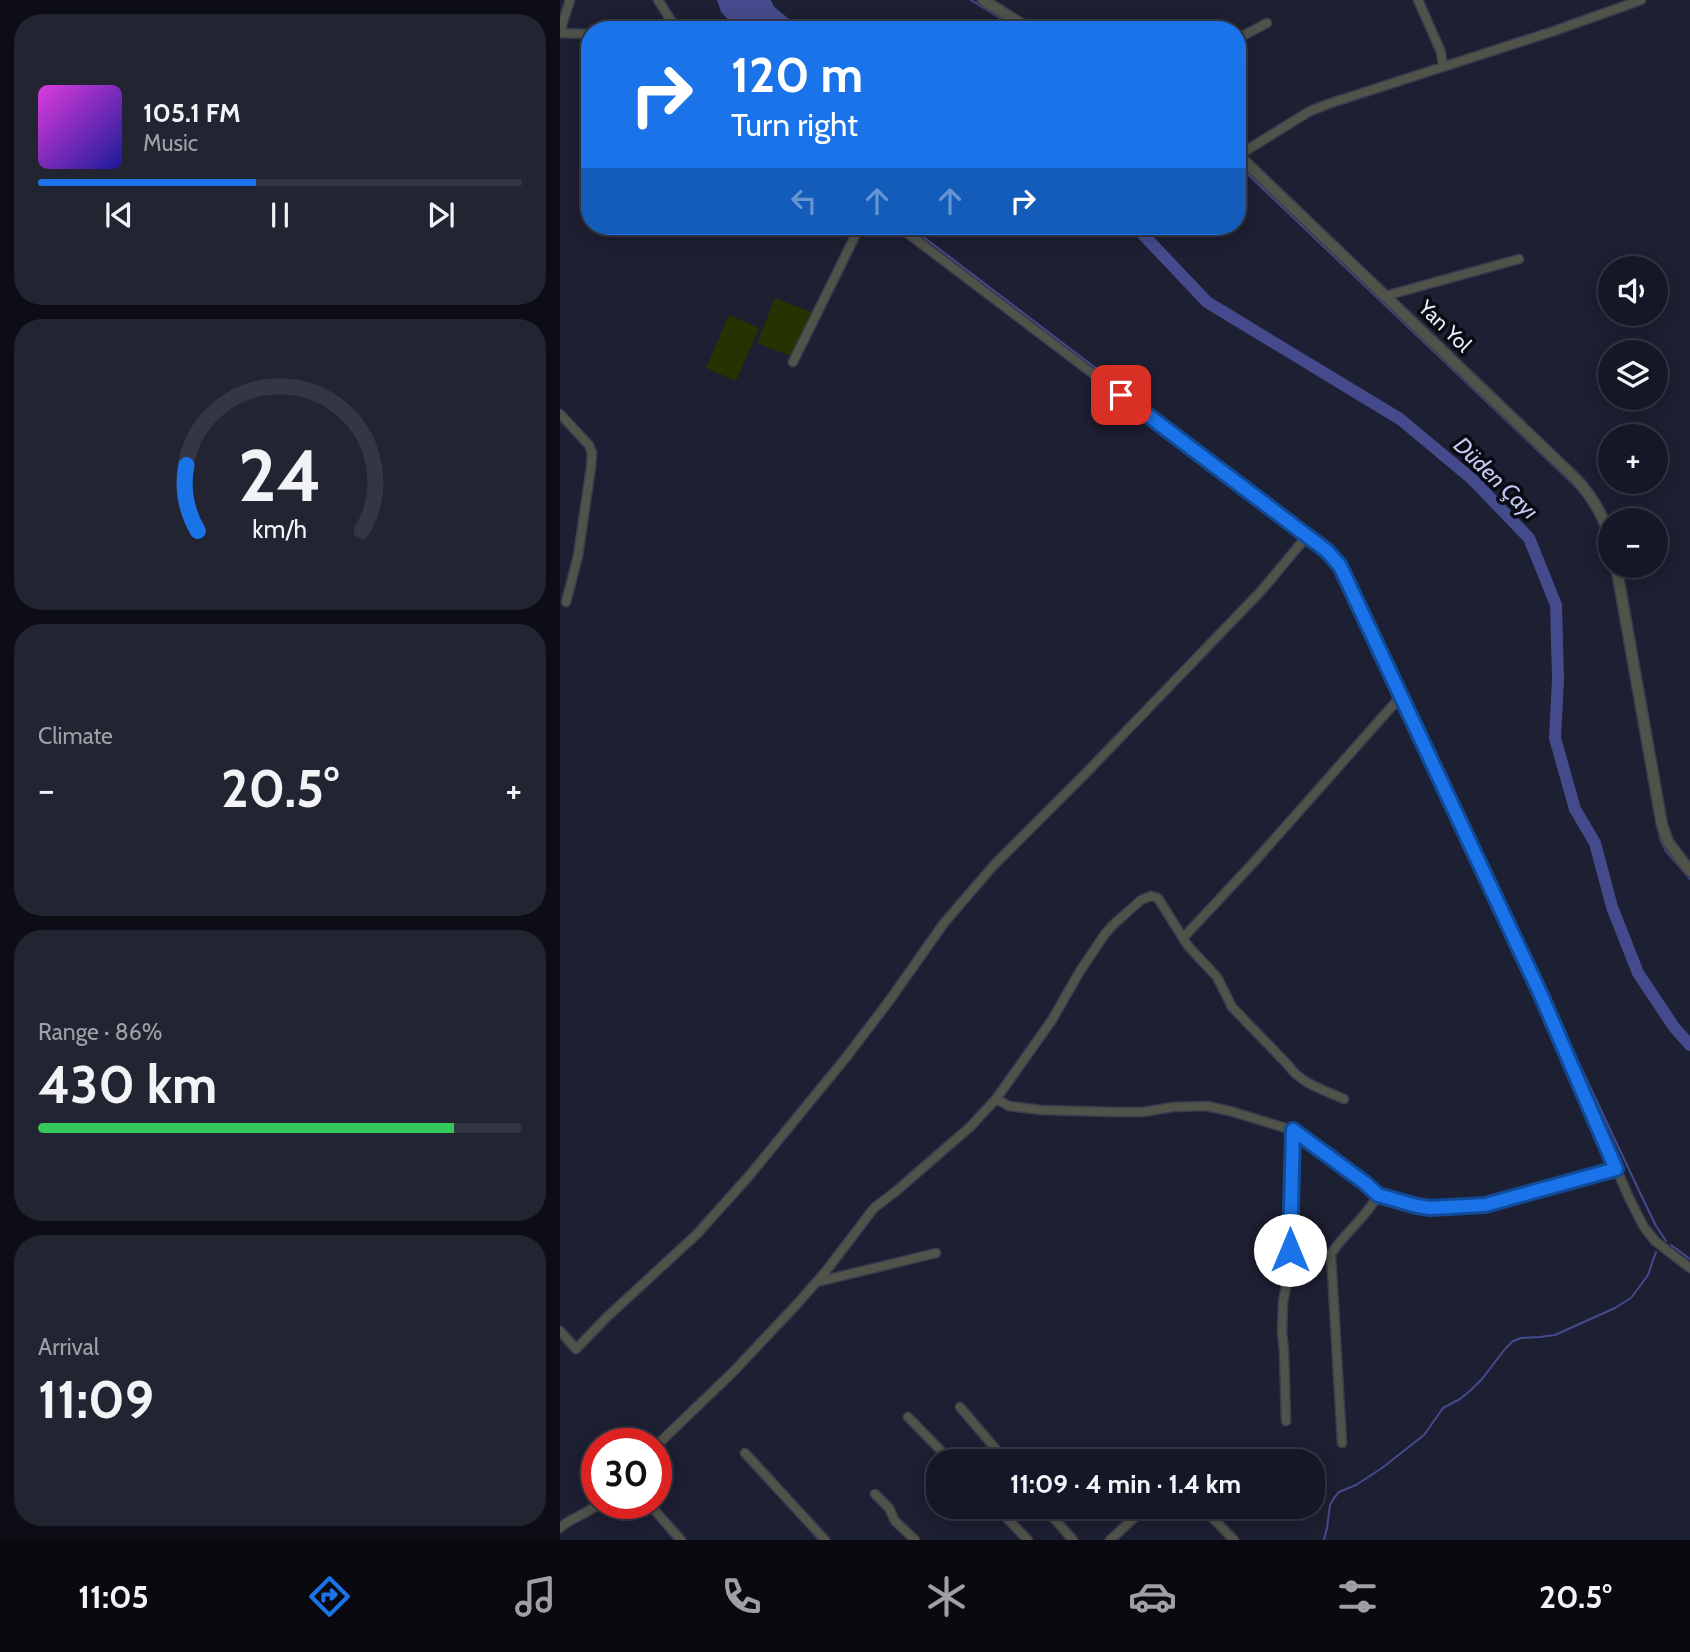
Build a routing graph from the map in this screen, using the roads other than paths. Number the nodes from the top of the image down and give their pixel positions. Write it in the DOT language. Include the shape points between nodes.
graph roads {
  1 [pos="570,0"];
  2 [pos="658,0"];
  3 [pos="983,0"];
  4 [pos="1418,0"];
  5 [pos="1641,0"];
  6 [pos="671,21"];
  7 [pos="1017,21"];
  8 [pos="1267,23"];
  9 [pos="560,33"];
  10 [pos="581,34"];
  11 [pos="1246,34"];
  12 [pos="1443,67"];
  13 [pos="1246,150"];
  14 [pos="1246,163"];
  15 [pos="856,235"];
  16 [pos="910,235"];
  17 [pos="1519,259"];
  18 [pos="1385,296"];
  19 [pos="793,362"];
  20 [pos="560,414"];
  21 [pos="1598,508"];
  22 [pos="1307,536"];
  23 [pos="1618,578"];
  24 [pos="566,602"];
  25 [pos="1402,696"];
  26 [pos="1690,871"];
  27 [pos="1183,938"];
  28 [pos="1344,1098"];
  29 [pos="996,1099"];
  30 [pos="1293,1130"];
  31 [pos="1616,1169"];
  32 [pos="1378,1195"];
  33 [pos="936,1253"];
  34 [pos="1690,1268"];
  35 [pos="817,1282"];
  36 [pos="560,1331"];
  37 [pos="960,1407"];
  38 [pos="908,1417"];
  39 [pos="1286,1421"];
  40 [pos="672,1431"];
  41 [pos="1342,1443"];
  42 [pos="939,1449"];
  43 [pos="996,1449"];
  44 [pos="746,1453"];
  45 [pos="875,1494"];
  46 [pos="581,1515"];
  47 [pos="662,1519"];
  48 [pos="1008,1519"];
  49 [pos="1055,1519"];
  50 [pos="1133,1519"];
  51 [pos="1214,1519"];
  52 [pos="560,1528"];
  53 [pos="681,1540"];
  54 [pos="825,1540"];
  55 [pos="915,1540"];
  56 [pos="1028,1540"];
  57 [pos="1073,1540"];
  58 [pos="1110,1540"];
  59 [pos="1234,1540"];
  1 -- 9 [label="street"];
  2 -- 6 [label="street"];
  3 -- 7 [label="street"];
  4 -- 12 [label="street"];
  5 -- 12 [label="street"];
  8 -- 11 [label="street"];
  9 -- 10 [label="street"];
  12 -- 13 [label="street" via="1310,111"];
  14 -- 18 [label="street, Yan Yol"];
  15 -- 19 [label="street"];
  16 -- 22 [label="street"];
  17 -- 18 [label="street"];
  18 -- 21 [label="street, Yan Yol" via="1576,479"];
  20 -- 24 [label="street" via="592,453 578,556"];
  22 -- 25 [label="street" via="1340,566"];
  22 -- 36 [label="street" via="1190,666 994,865 944,923 848,1055 697,1234 576,1349"];
  23 -- 26 [label="street" via="1662,825 1668,842"];
  25 -- 27 [label="street"];
  25 -- 31 [label="street"];
  27 -- 28 [label="street" via="1217,977 1232,1007 1294,1074"];
  27 -- 29 [label="street" via="1158,898 1141,900 1095,947 1046,1029"];
  29 -- 30 [label="street" via="1009,1106 1069,1111 1206,1107"];
  29 -- 35 [label="street" via="970,1127 874,1208"];
  30 -- 32 [label="street"];
  30 -- 39 [label="street" via="1290,1267 1282,1332"];
  31 -- 32 [label="street" via="1485,1205 1430,1208"];
  31 -- 34 [label="street" via="1644,1227"];
  32 -- 41 [label="street" via="1331,1254"];
  33 -- 35 [label="street"];
  35 -- 40 [label="street"];
  37 -- 43 [label="street"];
  38 -- 42 [label="street"];
  44 -- 54 [label="street"];
  45 -- 55 [label="street"];
  46 -- 52 [label="street"];
  47 -- 53 [label="street"];
  48 -- 56 [label="street"];
  49 -- 57 [label="street"];
  50 -- 58 [label="street"];
  51 -- 59 [label="street"];
}
